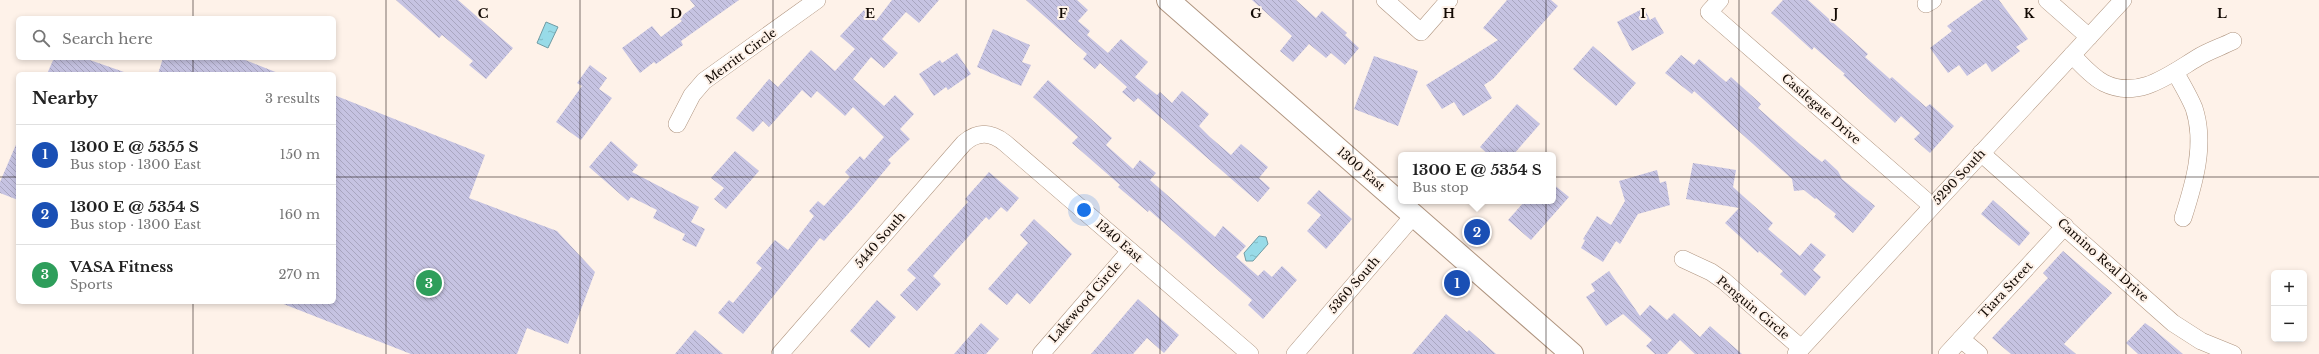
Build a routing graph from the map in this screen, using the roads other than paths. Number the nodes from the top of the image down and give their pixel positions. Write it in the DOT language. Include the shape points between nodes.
graph roads {
  1 [pos="817,0"];
  2 [pos="1168,0"];
  3 [pos="1385,0"];
  4 [pos="1449,0"];
  5 [pos="2047,0"];
  6 [pos="2123,0"];
  7 [pos="1715,6"];
  8 [pos="2089,37"];
  9 [pos="2233,41"];
  10 [pos="2072,55"];
  11 [pos="2175,72"];
  12 [pos="677,124"];
  13 [pos="985,133"];
  14 [pos="1982,153"];
  15 [pos="1398,201"];
  16 [pos="1401,204"];
  17 [pos="1932,206"];
  18 [pos="1414,215"];
  19 [pos="2183,218"];
  20 [pos="2065,226"];
  21 [pos="1130,251"];
  22 [pos="1683,259"];
  23 [pos="1961,339"];
  24 [pos="1798,351"];
  25 [pos="780,354"];
  26 [pos="1041,354"];
  27 [pos="1250,354"];
  28 [pos="1295,354"];
  29 [pos="1572,354"];
  30 [pos="1947,354"];
  31 [pos="1978,354"];
  32 [pos="2233,354"];
  1 -- 12 [label="street, Merritt Circle" via="704,82 692,95"];
  2 -- 15 [label="main road, 1300 East"];
  3 -- 4 [label="street" via="1422,32"];
  5 -- 8 [label="street"];
  6 -- 8 [label="street, 5290 South"];
  7 -- 17 [label="street, Castlegate Drive"];
  8 -- 10 [label="street, 5290 South"];
  9 -- 11 [label="street" via="2198,57"];
  10 -- 11 [label="street" via="2098,80 2121,88 2138,89"];
  10 -- 14 [label="street, 5290 South"];
  11 -- 19 [label="street" via="2190,98 2198,130 2195,175"];
  13 -- 21 [label="street, 1340 East" via="1005,143"];
  13 -- 25 [label="street, 5440 South" via="964,143"];
  14 -- 17 [label="street, 5290 South"];
  14 -- 20 [label="street, Camino Real Drive"];
  16 -- 18 [label="main road, 1300 East"];
  17 -- 24 [label="street, 5290 South"];
  18 -- 28 [label="street, 5360 South"];
  18 -- 29 [label="main road, 1300 East"];
  20 -- 23 [label="street, Tiara Street"];
  20 -- 32 [label="street, Camino Real Drive" via="2187,333"];
  21 -- 26 [label="street, Lakewood Circle"];
  21 -- 27 [label="street, 1340 East"];
  22 -- 24 [label="street, Penguin Circle" via="1724,281"];
  23 -- 30 [label="street, Tiara Street"];
  23 -- 31 [label="street"];
}
